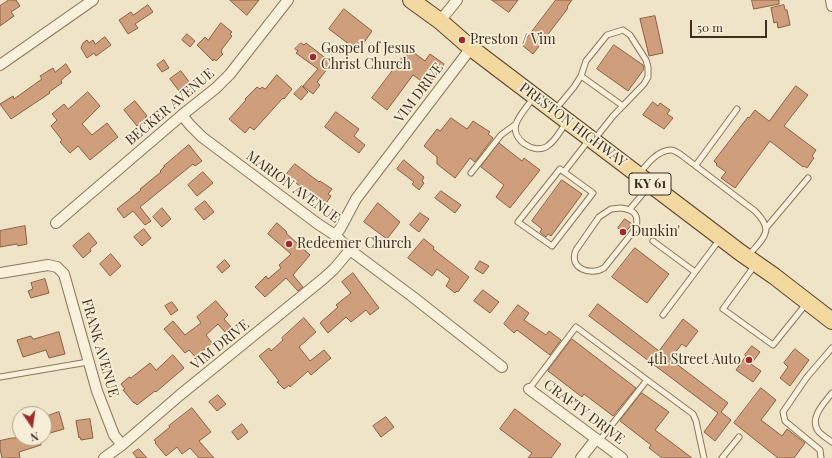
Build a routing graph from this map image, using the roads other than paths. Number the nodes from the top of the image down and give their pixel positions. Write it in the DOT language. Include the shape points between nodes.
graph roads {
  1 [pos="93,0"];
  2 [pos="288,0"];
  3 [pos="411,0"];
  4 [pos="457,0"];
  5 [pos="831,0"];
  6 [pos="832,6"];
  7 [pos="440,21"];
  8 [pos="472,48"];
  9 [pos="0,65"];
  10 [pos="581,76"];
  11 [pos="535,96"];
  12 [pos="623,106"];
  13 [pos="737,109"];
  14 [pos="554,111"];
  15 [pos="182,116"];
  16 [pos="568,121"];
  17 [pos="516,124"];
  18 [pos="592,139"];
  19 [pos="696,166"];
  20 [pos="564,172"];
  21 [pos="470,173"];
  22 [pos="808,178"];
  23 [pos="644,180"];
  24 [pos="630,209"];
  25 [pos="56,223"];
  26 [pos="766,228"];
  27 [pos="335,235"];
  28 [pos="721,238"];
  29 [pos="653,241"];
  30 [pos="350,250"];
  31 [pos="752,261"];
  32 [pos="695,272"];
  33 [pos="0,273"];
  34 [pos="808,302"];
  35 [pos="663,315"];
  36 [pos="832,321"];
  37 [pos="832,348"];
  38 [pos="88,362"];
  39 [pos="502,367"];
  40 [pos="0,377"];
  41 [pos="647,380"];
  42 [pos="529,389"];
  43 [pos="832,393"];
  44 [pos="738,437"];
  45 [pos="598,440"];
  46 [pos="832,442"];
  47 [pos="122,445"];
  48 [pos="104,458"];
  49 [pos="581,458"];
  50 [pos="622,458"];
  51 [pos="704,458"];
  52 [pos="722,458"];
  53 [pos="821,458"];
  1 -- 9 [label="street"];
  2 -- 15 [label="street, BECKER AVENUE" via="230,74"];
  3 -- 7 [label="main road, PRESTON HIGHWAY / KY 61"];
  4 -- 7 [label="street"];
  5 -- 6 [label="street"];
  7 -- 8 [label="main road, PRESTON HIGHWAY / KY 61"];
  8 -- 11 [label="main road, PRESTON HIGHWAY / KY 61"];
  8 -- 27 [label="street, VIM DRIVE" via="356,199"];
  10 -- 12 [label="lane"];
  10 -- 12 [label="lane" via="586,61 607,35 623,30 630,34 646,60 648,77"];
  10 -- 14 [label="lane"];
  11 -- 14 [label="main road, PRESTON HIGHWAY / KY 61"];
  11 -- 17 [label="lane"];
  12 -- 18 [label="lane"];
  13 -- 19 [label="lane"];
  14 -- 16 [label="main road, PRESTON HIGHWAY / KY 61"];
  15 -- 25 [label="street, BECKER AVENUE"];
  15 -- 27 [label="street, MARION AVENUE" via="202,137"];
  16 -- 17 [label="lane" via="552,143 544,148 535,149 518,138"];
  16 -- 18 [label="main road, PRESTON HIGHWAY / KY 61"];
  17 -- 21 [label="lane" via="501,135"];
  18 -- 20 [label="lane"];
  18 -- 23 [label="main road, PRESTON HIGHWAY / KY 61"];
  19 -- 23 [label="lane" via="671,150 653,158"];
  19 -- 26 [label="lane" via="755,211 764,220"];
  20 -- 20 [label="lane" via="560,169 518,222 552,246 593,193"];
  22 -- 26 [label="lane"];
  23 -- 24 [label="lane"];
  23 -- 28 [label="main road, PRESTON HIGHWAY / KY 61"];
  24 -- 24 [label="lane" via="611,210 599,217 576,250 575,262 579,267 591,272 598,272 604,268 636,228 638,221"];
  26 -- 31 [label="lane"];
  27 -- 30 [label="street, MARION AVENUE"];
  28 -- 31 [label="main road, PRESTON HIGHWAY / KY 61"];
  28 -- 32 [label="lane"];
  29 -- 32 [label="lane"];
  30 -- 39 [label="street, MARION AVENUE"];
  30 -- 47 [label="street, VIM DRIVE" via="323,279"];
  31 -- 34 [label="main road, PRESTON HIGHWAY / KY 61"];
  31 -- 34 [label="lane" via="724,309 773,345"];
  32 -- 35 [label="lane"];
  33 -- 38 [label="street, FRANK AVENUE" via="48,265 57,267 64,274"];
  34 -- 36 [label="main road, PRESTON HIGHWAY / KY 61"];
  37 -- 53 [label="lane" via="806,377 783,412 785,422 820,450"];
  38 -- 40 [label="lane"];
  38 -- 47 [label="street, FRANK AVENUE" via="106,417"];
  41 -- 42 [label="lane" via="576,327"];
  41 -- 45 [label="lane"];
  41 -- 51 [label="lane" via="693,414"];
  42 -- 45 [label="street, CRAFTY DRIVE"];
  43 -- 46 [label="lane" via="816,419 816,427"];
  44 -- 52 [label="lane"];
  45 -- 49 [label="street"];
  45 -- 50 [label="street, CRAFTY DRIVE"];
  47 -- 48 [label="street, VIM DRIVE"];
}
